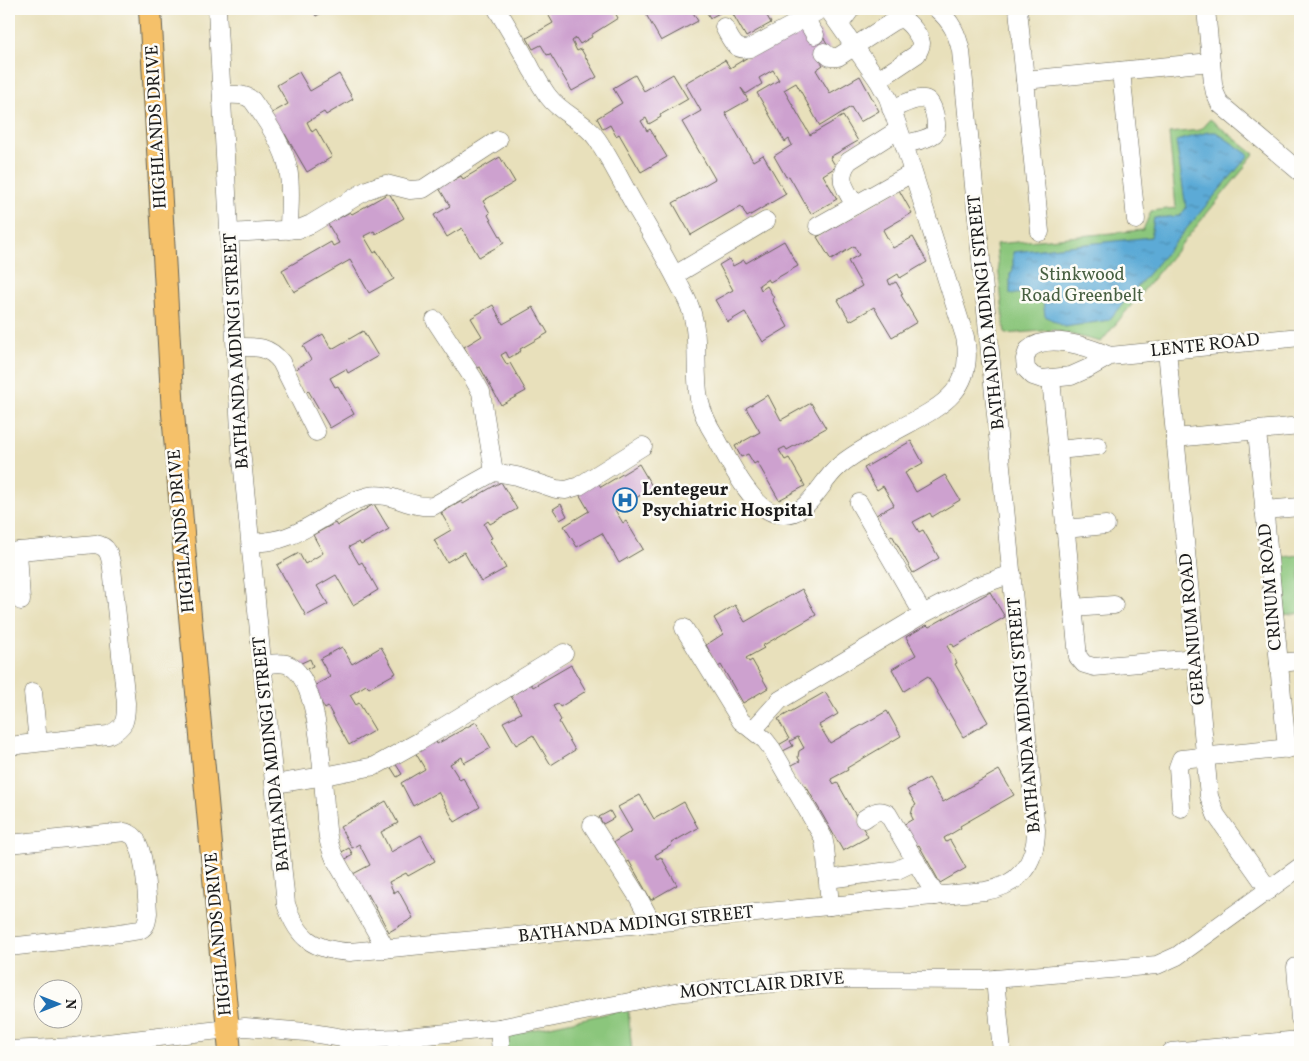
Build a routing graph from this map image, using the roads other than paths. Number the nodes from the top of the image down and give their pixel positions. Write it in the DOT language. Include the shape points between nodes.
graph roads {
  1 [pos="150,9"];
  2 [pos="217,9"];
  3 [pos="497,9"];
  4 [pos="822,9"];
  5 [pos="828,9"];
  6 [pos="851,9"];
  7 [pos="937,9"];
  8 [pos="1018,9"];
  9 [pos="1206,9"];
  10 [pos="806,18"];
  11 [pos="840,24"];
  12 [pos="724,27"];
  13 [pos="815,35"];
  14 [pos="856,47"];
  15 [pos="824,52"];
  16 [pos="1211,62"];
  17 [pos="1121,71"];
  18 [pos="878,80"];
  19 [pos="1025,80"];
  20 [pos="222,95"];
  21 [pos="891,109"];
  22 [pos="901,137"];
  23 [pos="498,140"];
  24 [pos="1298,164"];
  25 [pos="912,173"];
  26 [pos="855,205"];
  27 [pos="1136,220"];
  28 [pos="766,221"];
  29 [pos="818,226"];
  30 [pos="289,230"];
  31 [pos="1040,232"];
  32 [pos="229,233"];
  33 [pos="675,275"];
  34 [pos="435,320"];
  35 [pos="1300,337"];
  36 [pos="236,347"];
  37 [pos="1166,350"];
  38 [pos="1110,356"];
  39 [pos="1051,378"];
  40 [pos="1300,426"];
  41 [pos="1257,430"];
  42 [pos="316,432"];
  43 [pos="1175,438"];
  44 [pos="643,446"];
  45 [pos="1098,446"];
  46 [pos="1058,450"];
  47 [pos="494,472"];
  48 [pos="859,503"];
  49 [pos="1300,507"];
  50 [pos="1264,510"];
  51 [pos="1106,525"];
  52 [pos="1065,529"];
  53 [pos="251,544"];
  54 [pos="13,552"];
  55 [pos="1012,574"];
  56 [pos="21,600"];
  57 [pos="1114,604"];
  58 [pos="1073,608"];
  59 [pos="923,614"];
  60 [pos="684,628"];
  61 [pos="564,653"];
  62 [pos="1196,658"];
  63 [pos="1300,661"];
  64 [pos="1278,663"];
  65 [pos="263,665"];
  66 [pos="33,692"];
  67 [pos="753,730"];
  68 [pos="38,742"];
  69 [pos="9,746"];
  70 [pos="1293,748"];
  71 [pos="1205,756"];
  72 [pos="324,776"];
  73 [pos="275,784"];
  74 [pos="1181,808"];
  75 [pos="864,819"];
  76 [pos="592,825"];
  77 [pos="9,844"];
  78 [pos="916,861"];
  79 [pos="1300,868"];
  80 [pos="828,879"];
  81 [pos="1269,890"];
  82 [pos="936,896"];
  83 [pos="830,906"];
  84 [pos="652,924"];
  85 [pos="9,947"];
  86 [pos="386,949"];
  87 [pos="1296,967"];
  88 [pos="995,979"];
  89 [pos="1300,1019"];
  90 [pos="227,1028"];
  91 [pos="499,1028"];
  92 [pos="1300,1040"];
  93 [pos="406,1045"];
  94 [pos="1260,1048"];
  95 [pos="9,1050"];
  96 [pos="230,1052"];
  97 [pos="501,1052"];
  98 [pos="1002,1052"];
  99 [pos="1177,1052"];
  1 -- 90 [label="main road, HIGHLANDS DRIVE" via="173,413"];
  2 -- 20 [label="street, BATHANDA MDINGI STREET"];
  3 -- 33 [label="street, BATHANDA MDINGI STREET" via="548,96 561,111 596,137"];
  4 -- 10 [label="street"];
  5 -- 11 [label="street, BATHANDA MDINGI STREET"];
  6 -- 11 [label="street"];
  7 -- 55 [label="street, BATHANDA MDINGI STREET" via="951,23 961,51"];
  8 -- 19 [label="street"];
  9 -- 16 [label="street"];
  10 -- 12 [label="street" via="744,50 734,45"];
  10 -- 13 [label="street"];
  11 -- 14 [label="street, BATHANDA MDINGI STREET"];
  14 -- 15 [label="street" via="834,58"];
  14 -- 18 [label="street, BATHANDA MDINGI STREET"];
  14 -- 18 [label="street" via="898,20 906,21 918,37 921,42 917,54"];
  16 -- 17 [label="street"];
  16 -- 24 [label="street" via="1215,93 1220,104"];
  17 -- 19 [label="street"];
  17 -- 27 [label="street"];
  18 -- 21 [label="street, BATHANDA MDINGI STREET"];
  19 -- 31 [label="street"];
  20 -- 30 [label="street" via="240,95 252,100 285,156 290,188"];
  20 -- 32 [label="street, BATHANDA MDINGI STREET"];
  21 -- 22 [label="street, BATHANDA MDINGI STREET"];
  21 -- 22 [label="street" via="918,99 926,99 932,106 936,132 930,137"];
  22 -- 25 [label="street, BATHANDA MDINGI STREET"];
  22 -- 26 [label="street" via="849,161 844,168 842,184"];
  23 -- 30 [label="street" via="422,189 410,190 386,184 378,186 311,224"];
  25 -- 26 [label="street"];
  25 -- 33 [label="street, BATHANDA MDINGI STREET" via="965,338 968,356 965,375 959,388 944,403 837,467 799,511 778,514 758,504 713,433 699,401 693,311"];
  26 -- 29 [label="street"];
  28 -- 33 [label="street"];
  30 -- 32 [label="street"];
  32 -- 36 [label="street, BATHANDA MDINGI STREET"];
  34 -- 47 [label="street" via="480,392"];
  35 -- 37 [label="street, LENTE ROAD"];
  36 -- 42 [label="street" via="257,347 274,353"];
  36 -- 53 [label="street, BATHANDA MDINGI STREET" via="241,449"];
  37 -- 38 [label="street, LENTE ROAD"];
  37 -- 43 [label="street, GERANIUM ROAD"];
  38 -- 39 [label="street, LENTE ROAD" via="1080,372"];
  38 -- 39 [label="street, LENTE ROAD" via="1069,343 1035,345 1026,355 1026,369 1037,378"];
  39 -- 46 [label="street"];
  40 -- 41 [label="street"];
  41 -- 43 [label="street"];
  41 -- 50 [label="street, CRINUM ROAD"];
  43 -- 62 [label="street, GERANIUM ROAD"];
  44 -- 47 [label="street" via="579,486 566,490"];
  45 -- 46 [label="street"];
  46 -- 52 [label="street"];
  47 -- 53 [label="street" via="433,506 425,508 380,495 371,496 347,504 289,536"];
  48 -- 59 [label="street"];
  49 -- 50 [label="street, CRINUM ROAD"];
  50 -- 64 [label="street, CRINUM ROAD"];
  51 -- 52 [label="street"];
  52 -- 58 [label="street"];
  53 -- 65 [label="street, BATHANDA MDINGI STREET"];
  54 -- 56 [label="street"];
  54 -- 68 [label="street" via="102,545 110,555 112,568 126,702 124,724 120,730 108,734"];
  55 -- 59 [label="street" via="976,586"];
  55 -- 82 [label="street, BATHANDA MDINGI STREET" via="1036,830 1035,849 1020,874 1004,886 985,892"];
  57 -- 58 [label="street"];
  58 -- 62 [label="street" via="1078,657 1088,667"];
  59 -- 67 [label="street" via="780,700"];
  60 -- 67 [label="street" via="741,721"];
  61 -- 72 [label="street" via="375,766"];
  62 -- 71 [label="street, GERANIUM ROAD"];
  63 -- 64 [label="street, CRINUM ROAD"];
  64 -- 70 [label="street, CRINUM ROAD"];
  65 -- 72 [label="street" via="285,664 295,670 309,691"];
  65 -- 73 [label="street, BATHANDA MDINGI STREET"];
  66 -- 68 [label="street"];
  67 -- 80 [label="street" via="772,749 823,837"];
  68 -- 69 [label="street"];
  70 -- 71 [label="street"];
  71 -- 74 [label="street" via="1184,758 1179,762"];
  71 -- 81 [label="street, GERANIUM ROAD" via="1213,809"];
  72 -- 73 [label="street"];
  72 -- 86 [label="street" via="328,837 335,859"];
  73 -- 86 [label="street, BATHANDA MDINGI STREET" via="286,904 299,933 321,948 334,951"];
  75 -- 78 [label="street" via="876,811 888,814"];
  76 -- 84 [label="street"];
  77 -- 85 [label="street" via="125,832 132,834 141,850 148,913 144,928 140,930"];
  78 -- 80 [label="street" via="898,870"];
  78 -- 82 [label="street"];
  79 -- 81 [label="street, MONTCLAIR DRIVE"];
  80 -- 83 [label="street"];
  81 -- 88 [label="street, MONTCLAIR DRIVE" via="1165,963"];
  82 -- 83 [label="street, BATHANDA MDINGI STREET"];
  83 -- 84 [label="street, BATHANDA MDINGI STREET"];
  84 -- 86 [label="street, BATHANDA MDINGI STREET"];
  87 -- 89 [label="street"];
  88 -- 91 [label="street, MONTCLAIR DRIVE" via="811,979 674,993"];
  88 -- 98 [label="street"];
  90 -- 93 [label="street, MONTCLAIR DRIVE" via="262,1028"];
  90 -- 95 [label="street, MONTCLAIR DRIVE" via="74,1047"];
  90 -- 96 [label="main road, HIGHLANDS DRIVE"];
  91 -- 93 [label="street, MONTCLAIR DRIVE"];
  91 -- 97 [label="street"];
  92 -- 94 [label="street"];
  94 -- 99 [label="street"];
}
